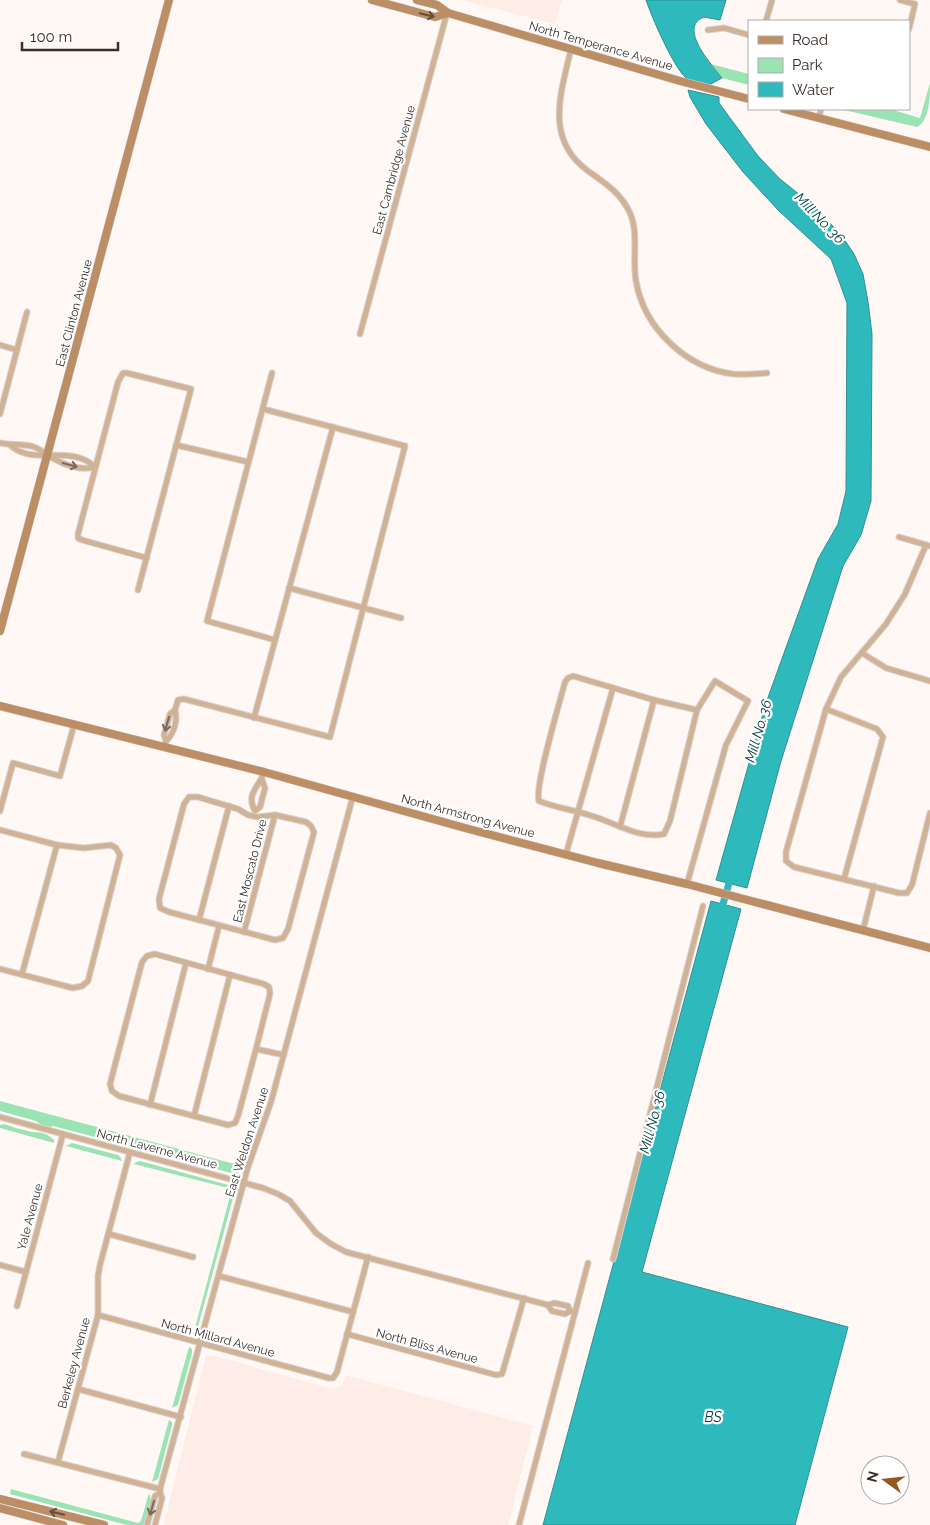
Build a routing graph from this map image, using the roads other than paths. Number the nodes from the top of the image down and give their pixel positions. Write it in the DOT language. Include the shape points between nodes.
graph roads {
  1 [pos="169,0"];
  2 [pos="372,0"];
  3 [pos="417,0"];
  4 [pos="772,0"];
  5 [pos="900,0"];
  6 [pos="916,2"];
  7 [pos="448,13"];
  8 [pos="766,20"];
  9 [pos="910,25"];
  10 [pos="708,30"];
  11 [pos="748,35"];
  12 [pos="571,49"];
  13 [pos="748,99"];
  14 [pos="788,110"];
  15 [pos="822,110"];
  16 [pos="819,118"];
  17 [pos="930,138"];
  18 [pos="929,147"];
  19 [pos="27,312"];
  20 [pos="360,334"];
  21 [pos="0,345"];
  22 [pos="17,350"];
  23 [pos="272,373"];
  24 [pos="767,373"];
  25 [pos="262,409"];
  26 [pos="0,414"];
  27 [pos="333,426"];
  28 [pos="0,443"];
  29 [pos="10,445"];
  30 [pos="176,445"];
  31 [pos="47,454"];
  32 [pos="248,462"];
  33 [pos="96,468"];
  34 [pos="899,536"];
  35 [pos="928,545"];
  36 [pos="147,558"];
  37 [pos="289,588"];
  38 [pos="138,590"];
  39 [pos="363,608"];
  40 [pos="401,618"];
  41 [pos="0,631"];
  42 [pos="275,640"];
  43 [pos="862,653"];
  44 [pos="930,681"];
  45 [pos="614,688"];
  46 [pos="654,700"];
  47 [pos="0,706"];
  48 [pos="826,709"];
  49 [pos="697,710"];
  50 [pos="254,718"];
  51 [pos="74,726"];
  52 [pos="166,744"];
  53 [pos="263,776"];
  54 [pos="353,796"];
  55 [pos="252,798"];
  56 [pos="262,800"];
  57 [pos="228,806"];
  58 [pos="0,811"];
  59 [pos="577,811"];
  60 [pos="254,813"];
  61 [pos="930,813"];
  62 [pos="275,814"];
  63 [pos="620,828"];
  64 [pos="0,830"];
  65 [pos="57,845"];
  66 [pos="566,854"];
  67 [pos="844,879"];
  68 [pos="687,884"];
  69 [pos="874,886"];
  70 [pos="704,906"];
  71 [pos="199,920"];
  72 [pos="219,926"];
  73 [pos="863,930"];
  74 [pos="244,932"];
  75 [pos="930,948"];
  76 [pos="186,963"];
  77 [pos="0,969"];
  78 [pos="208,969"];
  79 [pos="22,974"];
  80 [pos="230,975"];
  81 [pos="256,1049"];
  82 [pos="284,1056"];
  83 [pos="150,1105"];
  84 [pos="194,1116"];
  85 [pos="0,1117"];
  86 [pos="63,1134"];
  87 [pos="130,1152"];
  88 [pos="244,1182"];
  89 [pos="108,1234"];
  90 [pos="193,1257"];
  91 [pos="368,1257"];
  92 [pos="613,1259"];
  93 [pos="588,1263"];
  94 [pos="0,1265"];
  95 [pos="26,1272"];
  96 [pos="219,1276"];
  97 [pos="524,1298"];
  98 [pos="17,1306"];
  99 [pos="353,1312"];
  100 [pos="572,1312"];
  101 [pos="98,1315"];
  102 [pos="347,1334"];
  103 [pos="201,1343"];
  104 [pos="78,1389"];
  105 [pos="180,1417"];
  106 [pos="24,1454"];
  107 [pos="58,1462"];
  108 [pos="160,1491"];
  109 [pos="0,1499"];
  110 [pos="0,1508"];
  111 [pos="63,1525"];
  112 [pos="104,1525"];
  113 [pos="147,1525"];
  114 [pos="155,1525"];
  115 [pos="519,1525"];
  1 -- 31 [label="street, East Clinton Avenue"];
  2 -- 7 [label="street, North Temperance Avenue, one-way" via="435,17"];
  3 -- 7 [label="street, North Temperance Avenue"];
  4 -- 8 [label="street"];
  5 -- 6 [label="street"];
  6 -- 9 [label="street"];
  7 -- 12 [label="street, North Temperance Avenue"];
  7 -- 20 [label="street, East Cambridge Avenue"];
  10 -- 11 [label="street" via="724,28"];
  12 -- 13 [label="street, North Temperance Avenue"];
  12 -- 24 [label="street" via="559,107 561,132 570,152 616,192 631,215 636,282 648,315 668,342 694,360 732,374"];
  14 -- 16 [label="street"];
  15 -- 16 [label="street"];
  16 -- 18 [label="street"];
  17 -- 18 [label="street"];
  19 -- 22 [label="street"];
  21 -- 22 [label="street"];
  22 -- 26 [label="street"];
  23 -- 25 [label="street"];
  25 -- 27 [label="street"];
  25 -- 32 [label="street"];
  27 -- 37 [label="street"];
  27 -- 39 [label="street" via="405,446"];
  28 -- 29 [label="street"];
  29 -- 31 [label="street" via="19,443"];
  29 -- 31 [label="street" via="17,451 35,456"];
  30 -- 32 [label="street"];
  30 -- 33 [label="street" via="191,389 123,373"];
  30 -- 36 [label="street"];
  31 -- 33 [label="street, one-way" via="59,462 86,470"];
  31 -- 33 [label="street" via="89,461"];
  31 -- 41 [label="street, East Clinton Avenue"];
  32 -- 42 [label="street" via="207,621"];
  33 -- 36 [label="street" via="78,538"];
  34 -- 35 [label="street"];
  35 -- 43 [label="street" via="905,594"];
  36 -- 38 [label="street"];
  37 -- 39 [label="street"];
  37 -- 42 [label="street"];
  39 -- 40 [label="street"];
  39 -- 50 [label="street" via="330,737"];
  42 -- 50 [label="street"];
  43 -- 44 [label="street" via="886,668"];
  43 -- 48 [label="street" via="841,677"];
  45 -- 46 [label="street"];
  45 -- 59 [label="street"];
  45 -- 59 [label="street" via="573,676 565,682 537,795 539,801"];
  46 -- 49 [label="street"];
  46 -- 63 [label="street"];
  47 -- 51 [label="street, North Armstrong Avenue"];
  48 -- 67 [label="street" via="877,729 883,737"];
  48 -- 67 [label="street" via="786,861 794,867"];
  49 -- 63 [label="street" via="664,834 647,835"];
  49 -- 68 [label="street" via="715,681 748,700 726,744"];
  50 -- 52 [label="street" via="178,700 164,735"];
  51 -- 52 [label="street, North Armstrong Avenue"];
  51 -- 58 [label="street" via="60,776 14,763"];
  52 -- 53 [label="street, North Armstrong Avenue"];
  53 -- 54 [label="street, North Armstrong Avenue"];
  53 -- 55 [label="street"];
  53 -- 56 [label="street" via="266,788"];
  54 -- 66 [label="street, North Armstrong Avenue"];
  54 -- 82 [label="street, East Weldon Avenue"];
  55 -- 56 [label="street"];
  55 -- 60 [label="street"];
  56 -- 60 [label="street"];
  57 -- 60 [label="street"];
  57 -- 71 [label="street"];
  57 -- 71 [label="street" via="189,797 184,804 159,899 160,908"];
  59 -- 63 [label="street"];
  59 -- 66 [label="street"];
  60 -- 62 [label="street" via="258,817"];
  61 -- 69 [label="street" via="908,893"];
  62 -- 74 [label="street, East Moscato Drive"];
  62 -- 74 [label="street" via="306,822 314,832 283,938 275,940"];
  64 -- 65 [label="street"];
  65 -- 79 [label="street"];
  65 -- 79 [label="street" via="84,848 111,845 120,855 88,981 73,988"];
  66 -- 68 [label="street, North Armstrong Avenue"];
  67 -- 69 [label="street"];
  68 -- 73 [label="street, North Armstrong Avenue"];
  69 -- 73 [label="street"];
  70 -- 92 [label="street"];
  71 -- 72 [label="street"];
  72 -- 74 [label="street"];
  72 -- 78 [label="street"];
  73 -- 75 [label="street, North Armstrong Avenue"];
  76 -- 78 [label="street"];
  76 -- 83 [label="street"];
  76 -- 83 [label="street" via="155,954 142,962 110,1084 112,1091 119,1096"];
  77 -- 79 [label="street"];
  78 -- 80 [label="street"];
  80 -- 81 [label="street" via="269,987"];
  80 -- 84 [label="street"];
  81 -- 82 [label="street"];
  81 -- 84 [label="street" via="234,1123 228,1125"];
  82 -- 88 [label="street, East Weldon Avenue"];
  83 -- 84 [label="street"];
  85 -- 86 [label="street, North Laverne Avenue"];
  86 -- 87 [label="street, North Laverne Avenue"];
  86 -- 95 [label="street, Yale Avenue"];
  87 -- 88 [label="street, North Laverne Avenue"];
  87 -- 89 [label="street, Berkeley Avenue"];
  88 -- 91 [label="street, North Laverne Avenue" via="290,1201 323,1239 346,1252"];
  88 -- 96 [label="street, East Weldon Avenue"];
  89 -- 90 [label="street"];
  89 -- 101 [label="street, Berkeley Avenue" via="98,1276"];
  91 -- 97 [label="street, North Laverne Avenue"];
  91 -- 99 [label="street"];
  93 -- 100 [label="street"];
  94 -- 95 [label="street"];
  95 -- 98 [label="street, Yale Avenue"];
  96 -- 99 [label="street"];
  96 -- 103 [label="street, East Weldon Avenue"];
  97 -- 100 [label="street, North Laverne Avenue" via="565,1314"];
  97 -- 102 [label="street, North Bliss Avenue" via="502,1374"];
  99 -- 102 [label="street"];
  100 -- 115 [label="street"];
  101 -- 103 [label="street, North Millard Avenue"];
  101 -- 104 [label="street, Berkeley Avenue"];
  102 -- 103 [label="street, North Millard Avenue" via="333,1378"];
  103 -- 105 [label="street, East Weldon Avenue"];
  104 -- 105 [label="street"];
  104 -- 107 [label="street, Berkeley Avenue"];
  105 -- 108 [label="street, East Weldon Avenue"];
  106 -- 107 [label="street"];
  107 -- 108 [label="street"];
  108 -- 113 [label="street, East Weldon Avenue, one-way" via="155,1496"];
  108 -- 114 [label="street, East Weldon Avenue" via="162,1498"];
  112 -- 109 [label="street, one-way"];
  110 -- 111 [label="street"];
}
